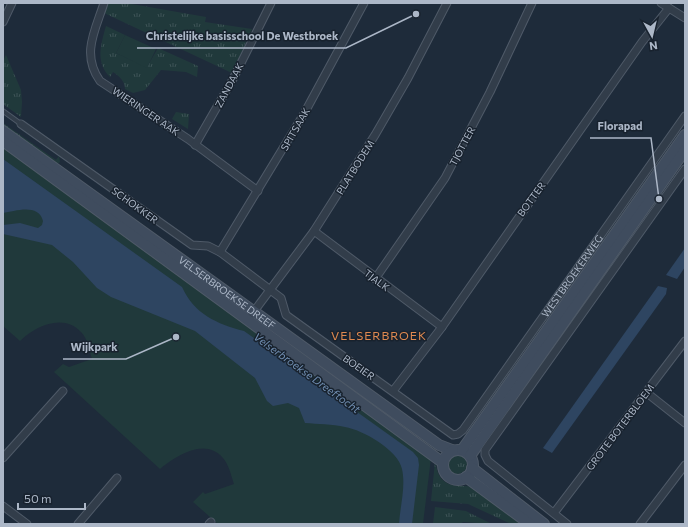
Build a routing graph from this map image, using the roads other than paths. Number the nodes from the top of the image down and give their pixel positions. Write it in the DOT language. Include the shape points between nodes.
graph roads {
  1 [pos="12,3"];
  2 [pos="104,3"];
  3 [pos="271,3"];
  4 [pos="364,3"];
  5 [pos="447,3"];
  6 [pos="532,3"];
  7 [pos="661,3"];
  8 [pos="669,8"];
  9 [pos="685,18"];
  10 [pos="3,22"];
  11 [pos="3,111"];
  12 [pos="685,116"];
  13 [pos="21,124"];
  14 [pos="3,131"];
  15 [pos="685,135"];
  16 [pos="3,141"];
  17 [pos="195,145"];
  18 [pos="685,150"];
  19 [pos="685,169"];
  20 [pos="258,191"];
  21 [pos="314,232"];
  22 [pos="220,252"];
  23 [pos="375,279"];
  24 [pos="270,290"];
  25 [pos="254,312"];
  26 [pos="248,320"];
  27 [pos="442,327"];
  28 [pos="685,341"];
  29 [pos="63,391"];
  30 [pos="393,391"];
  31 [pos="647,393"];
  32 [pos="505,406"];
  33 [pos="685,423"];
  34 [pos="458,434"];
  35 [pos="462,452"];
  36 [pos="3,458"];
  37 [pos="442,462"];
  38 [pos="685,465"];
  39 [pos="472,468"];
  40 [pos="466,477"];
  41 [pos="117,478"];
  42 [pos="3,506"];
  43 [pos="554,513"];
  44 [pos="27,524"];
  45 [pos="78,524"];
  46 [pos="530,524"];
  47 [pos="544,524"];
  48 [pos="567,524"];
  49 [pos="640,524"];
  1 -- 10 [label="street"];
  2 -- 17 [label="street, WIERINGER AAK" via="92,38 90,55 94,73 100,81"];
  3 -- 17 [label="street, ZANDAAK" via="233,79"];
  4 -- 20 [label="street, SPITSAAK" via="305,112"];
  5 -- 21 [label="street, PLATBODEM" via="375,135"];
  6 -- 23 [label="street, TJOTTER" via="490,92 445,178"];
  7 -- 8 [label="street"];
  8 -- 9 [label="street"];
  8 -- 27 [label="street, BOTTER" via="642,42"];
  11 -- 13 [label="lane, SCHOKKER"];
  12 -- 34 [label="street, WESTBROEKERWEG"];
  13 -- 22 [label="street, SCHOKKER" via="192,246 208,246"];
  14 -- 25 [label="street, VELSERBROEKSE DREEF"];
  15 -- 32 [label="street, WESTBROEKERWEG"];
  16 -- 26 [label="street, VELSERBROEKSE DREEF"];
  17 -- 20 [label="street, WIERINGER AAK"];
  18 -- 32 [label="street, WESTBROEKERWEG"];
  19 -- 32 [label="street, WESTBROEKERWEG"];
  20 -- 22 [label="street, SPITSAAK"];
  21 -- 23 [label="street, TJALK"];
  21 -- 24 [label="street, PLATBODEM"];
  22 -- 24 [label="street, SCHOKKER"];
  23 -- 27 [label="street, TJALK"];
  24 -- 25 [label="street, PLATBODEM"];
  24 -- 30 [label="street, BOEIER" via="281,298 286,315"];
  25 -- 26 [label="street, PLATBODEM"];
  25 -- 35 [label="street, VELSERBROEKSE DREEF" via="439,445"];
  26 -- 37 [label="street, VELSERBROEKSE DREEF"];
  27 -- 30 [label="street, BOTTER"];
  28 -- 31 [label="street, GROTE BOTERBLOEM"];
  29 -- 36 [label="street"];
  30 -- 34 [label="street, BOEIER" via="449,433"];
  31 -- 33 [label="street"];
  31 -- 43 [label="street, GROTE BOTERBLOEM"];
  32 -- 35 [label="street, WESTBROEKERWEG"];
  32 -- 43 [label="street, WESTBROEKERWEG" via="485,455 488,461"];
  35 -- 37 [label="street" via="448,453"];
  35 -- 39 [label="street"];
  37 -- 40 [label="street" via="449,478 458,480"];
  38 -- 49 [label="street"];
  39 -- 40 [label="street"];
  39 -- 47 [label="street"];
  40 -- 46 [label="street"];
  41 -- 45 [label="street"];
  42 -- 44 [label="street"];
  43 -- 48 [label="street"];
}
